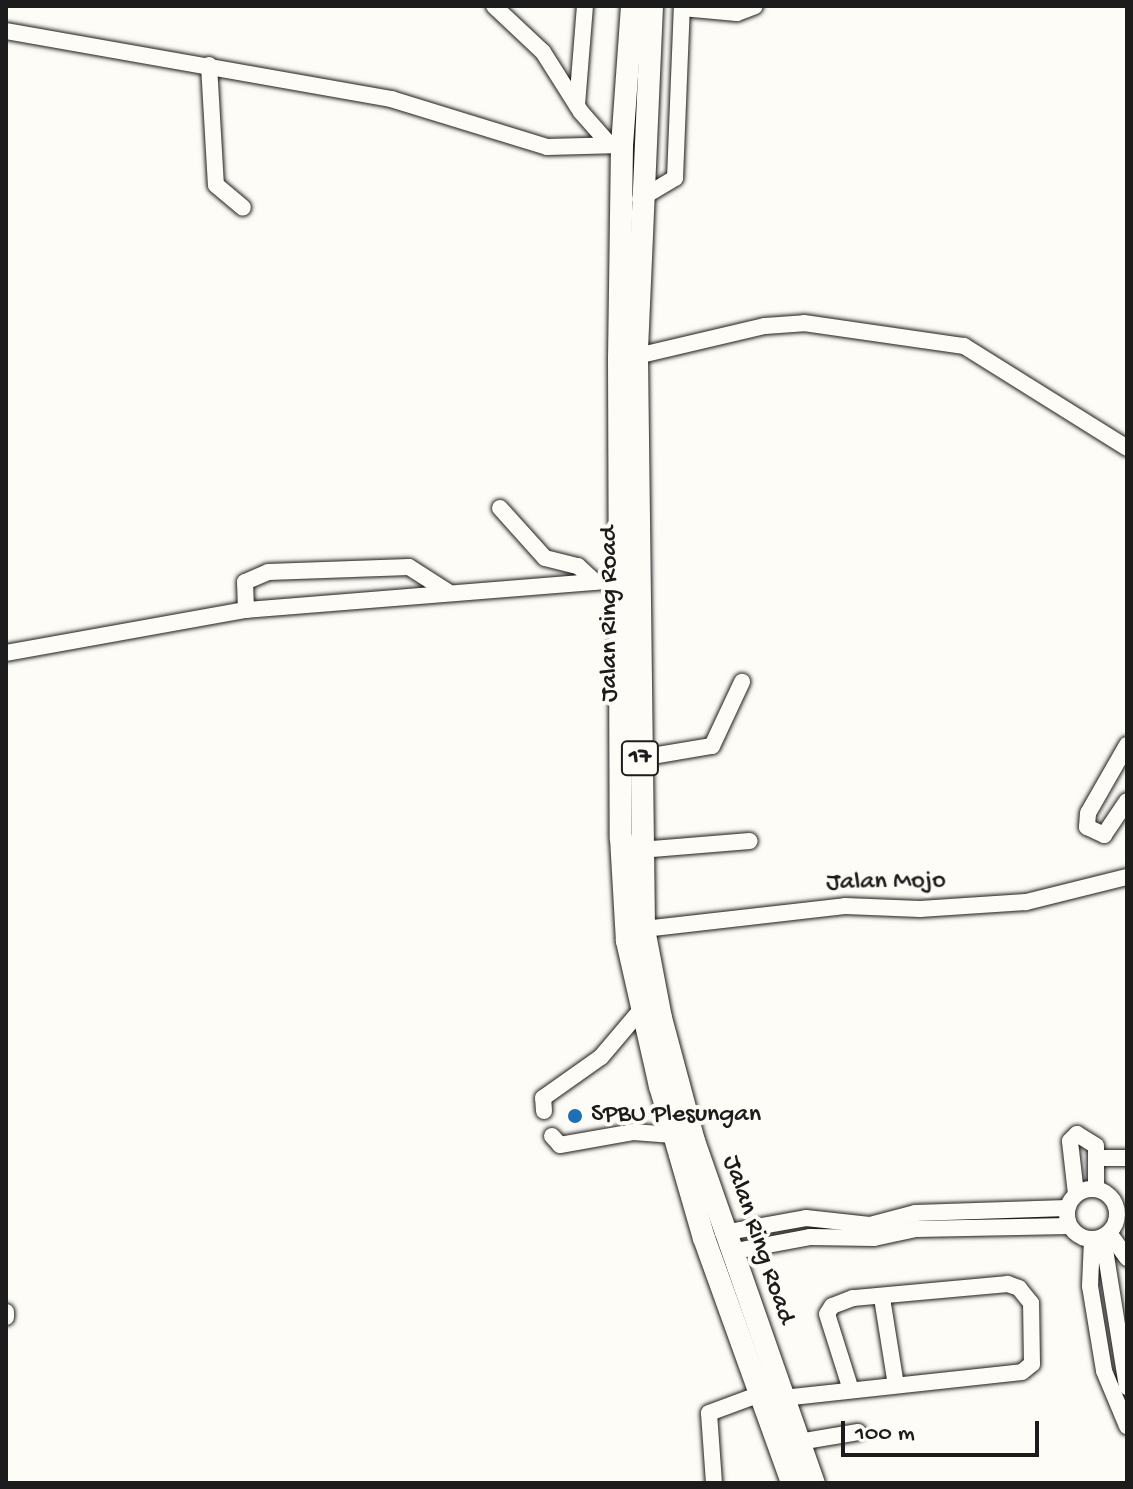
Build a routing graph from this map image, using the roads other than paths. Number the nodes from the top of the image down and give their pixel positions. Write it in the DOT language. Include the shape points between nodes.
graph roads {
  1 [pos="494,6"];
  2 [pos="585,6"];
  3 [pos="755,6"];
  4 [pos="643,7"];
  5 [pos="682,7"];
  6 [pos="6,31"];
  7 [pos="209,65"];
  8 [pos="577,105"];
  9 [pos="616,145"];
  10 [pos="640,199"];
  11 [pos="243,208"];
  12 [pos="637,356"];
  13 [pos="1127,448"];
  14 [pos="500,508"];
  15 [pos="620,580"];
  16 [pos="595,582"];
  17 [pos="448,592"];
  18 [pos="246,610"];
  19 [pos="6,653"];
  20 [pos="742,682"];
  21 [pos="1127,745"];
  22 [pos="640,758"];
  23 [pos="1127,801"];
  24 [pos="750,841"];
  25 [pos="640,850"];
  26 [pos="1127,877"];
  27 [pos="644,929"];
  28 [pos="640,1011"];
  29 [pos="544,1111"];
  30 [pos="673,1135"];
  31 [pos="552,1136"];
  32 [pos="1098,1158"];
  33 [pos="1127,1158"];
  34 [pos="1096,1189"];
  35 [pos="1127,1198"];
  36 [pos="1072,1201"];
  37 [pos="1069,1226"];
  38 [pos="1111,1231"];
  39 [pos="726,1242"];
  40 [pos="1127,1258"];
  41 [pos="728,1278"];
  42 [pos="882,1298"];
  43 [pos="896,1385"];
  44 [pos="850,1387"];
  45 [pos="1127,1387"];
  46 [pos="760,1394"];
  47 [pos="783,1398"];
  48 [pos="1127,1426"];
  49 [pos="858,1432"];
  50 [pos="799,1442"];
  51 [pos="714,1483"];
  52 [pos="792,1483"];
  53 [pos="814,1483"];
  1 -- 8 [label="street" via="543,52"];
  2 -- 8 [label="street"];
  3 -- 5 [label="street" via="737,13"];
  4 -- 9 [label="highway, Jalan Ring Road / 17"];
  4 -- 10 [label="highway, Jalan Ring Road / 17"];
  5 -- 10 [label="street" via="675,178"];
  6 -- 7 [label="street"];
  7 -- 9 [label="street" via="391,99 547,147"];
  7 -- 11 [label="street" via="216,185"];
  8 -- 9 [label="street"];
  9 -- 15 [label="highway, Jalan Ring Road / 17"];
  10 -- 12 [label="highway, Jalan Ring Road / 17"];
  12 -- 13 [label="street" via="765,326 804,323 964,346"];
  12 -- 22 [label="highway, Jalan Ring Road / 17"];
  14 -- 16 [label="street" via="545,558 578,566"];
  15 -- 16 [label="street"];
  15 -- 28 [label="highway, Jalan Ring Road / 17" via="623,904"];
  16 -- 17 [label="street"];
  17 -- 18 [label="street"];
  17 -- 18 [label="street" via="409,567 268,572 245,582"];
  18 -- 19 [label="street"];
  20 -- 22 [label="street" via="712,746"];
  21 -- 23 [label="street" via="1088,813 1087,827 1104,835"];
  22 -- 25 [label="highway, Jalan Ring Road / 17"];
  24 -- 25 [label="street"];
  25 -- 27 [label="highway, Jalan Ring Road / 17"];
  26 -- 27 [label="street, Jalan Mojo" via="1026,902 920,909 845,906"];
  27 -- 39 [label="highway, Jalan Ring Road / 17" via="669,1053"];
  28 -- 29 [label="street" via="601,1057 543,1098"];
  28 -- 30 [label="highway, Jalan Ring Road / 17"];
  30 -- 31 [label="street" via="633,1132 560,1145"];
  30 -- 41 [label="highway, Jalan Ring Road / 17"];
  32 -- 33 [label="street"];
  32 -- 34 [label="street"];
  32 -- 36 [label="street" via="1091,1139 1074,1136"];
  34 -- 36 [label="street"];
  34 -- 38 [label="street" via="1112,1199"];
  35 -- 38 [label="street"];
  36 -- 37 [label="street"];
  36 -- 39 [label="street" via="915,1213 870,1225 806,1218"];
  37 -- 38 [label="street"];
  37 -- 39 [label="street" via="916,1229 874,1238"];
  38 -- 40 [label="street"];
  38 -- 45 [label="street"];
  38 -- 48 [label="street" via="1089,1275 1104,1371"];
  39 -- 41 [label="highway, Jalan Ring Road / 17"];
  41 -- 46 [label="highway, Jalan Ring Road / 17"];
  41 -- 47 [label="highway, Jalan Ring Road / 17"];
  42 -- 43 [label="street"];
  42 -- 43 [label="street" via="1008,1284 1031,1303 1032,1364 1027,1369 1007,1376"];
  42 -- 44 [label="street" via="853,1298 832,1306 827,1314"];
  43 -- 44 [label="street"];
  44 -- 47 [label="street"];
  46 -- 51 [label="street" via="709,1413"];
  46 -- 52 [label="highway, Jalan Ring Road / 17"];
  47 -- 50 [label="highway, Jalan Ring Road / 17"];
  49 -- 50 [label="street"];
  50 -- 53 [label="highway, Jalan Ring Road / 17"];
}
